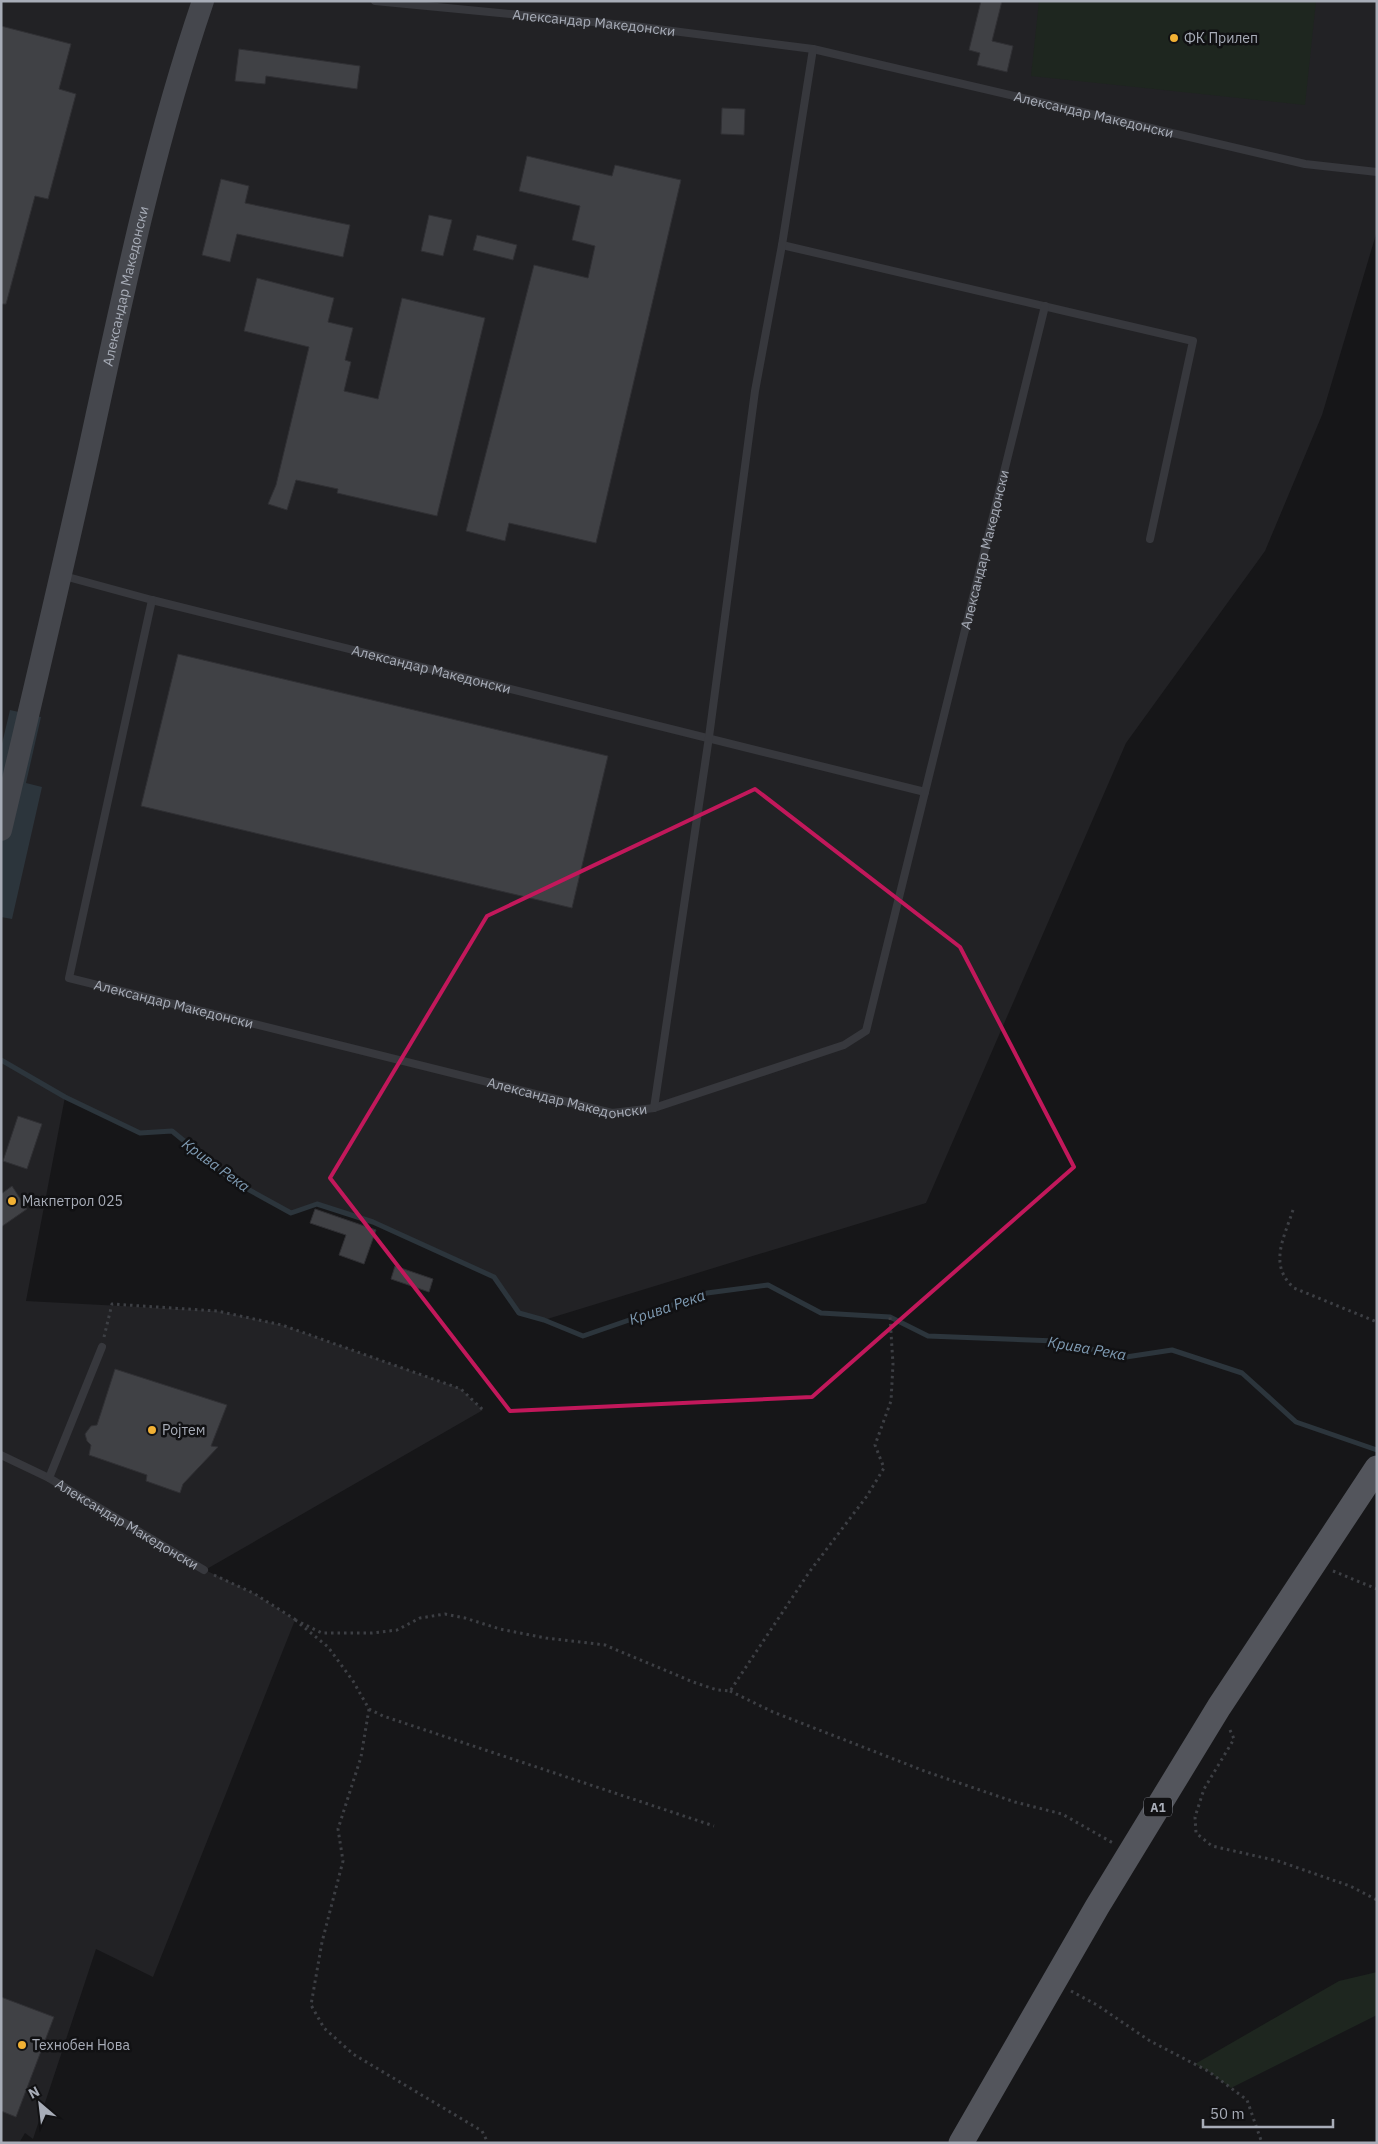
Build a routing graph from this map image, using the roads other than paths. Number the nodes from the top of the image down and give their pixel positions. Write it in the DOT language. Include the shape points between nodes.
graph roads {
  1 [pos="202,1"];
  2 [pos="375,1"];
  3 [pos="812,49"];
  4 [pos="1377,172"];
  5 [pos="782,245"];
  6 [pos="1045,306"];
  7 [pos="1150,539"];
  8 [pos="62,575"];
  9 [pos="152,600"];
  10 [pos="709,737"];
  11 [pos="925,792"];
  12 [pos="1,830"];
  13 [pos="654,1108"];
  14 [pos="102,1347"];
  15 [pos="1,1455"];
  16 [pos="1373,1474"];
  17 [pos="49,1478"];
  18 [pos="204,1570"];
  19 [pos="961,2143"];
  1 -- 8 [label="main road, Александар Македонски" via="156,159"];
  2 -- 3 [label="lane, Александар Македонски" via="634,26"];
  3 -- 4 [label="lane, Александар Македонски" via="1305,164"];
  3 -- 5 [label="lane, Александар Македонски"];
  5 -- 6 [label="lane"];
  5 -- 10 [label="lane, Александар Македонски" via="755,392"];
  6 -- 7 [label="lane" via="1193,341"];
  6 -- 11 [label="lane, Александар Македонски"];
  8 -- 9 [label="lane, Александар Македонски"];
  8 -- 12 [label="main road, Александар Македонски"];
  9 -- 10 [label="lane, Александар Македонски"];
  9 -- 13 [label="lane, Александар Македонски" via="69,978 612,1113"];
  10 -- 11 [label="lane, Александар Македонски"];
  10 -- 13 [label="lane, Александар Македонски"];
  11 -- 13 [label="lane, Александар Македонски" via="866,1031 844,1044"];
  14 -- 17 [label="lane, Александар Македонски"];
  15 -- 17 [label="lane, Александар Македонски"];
  16 -- 19 [label="main road, A1" via="1220,1707 1098,1907"];
  17 -- 18 [label="lane, Александар Македонски"];
}
